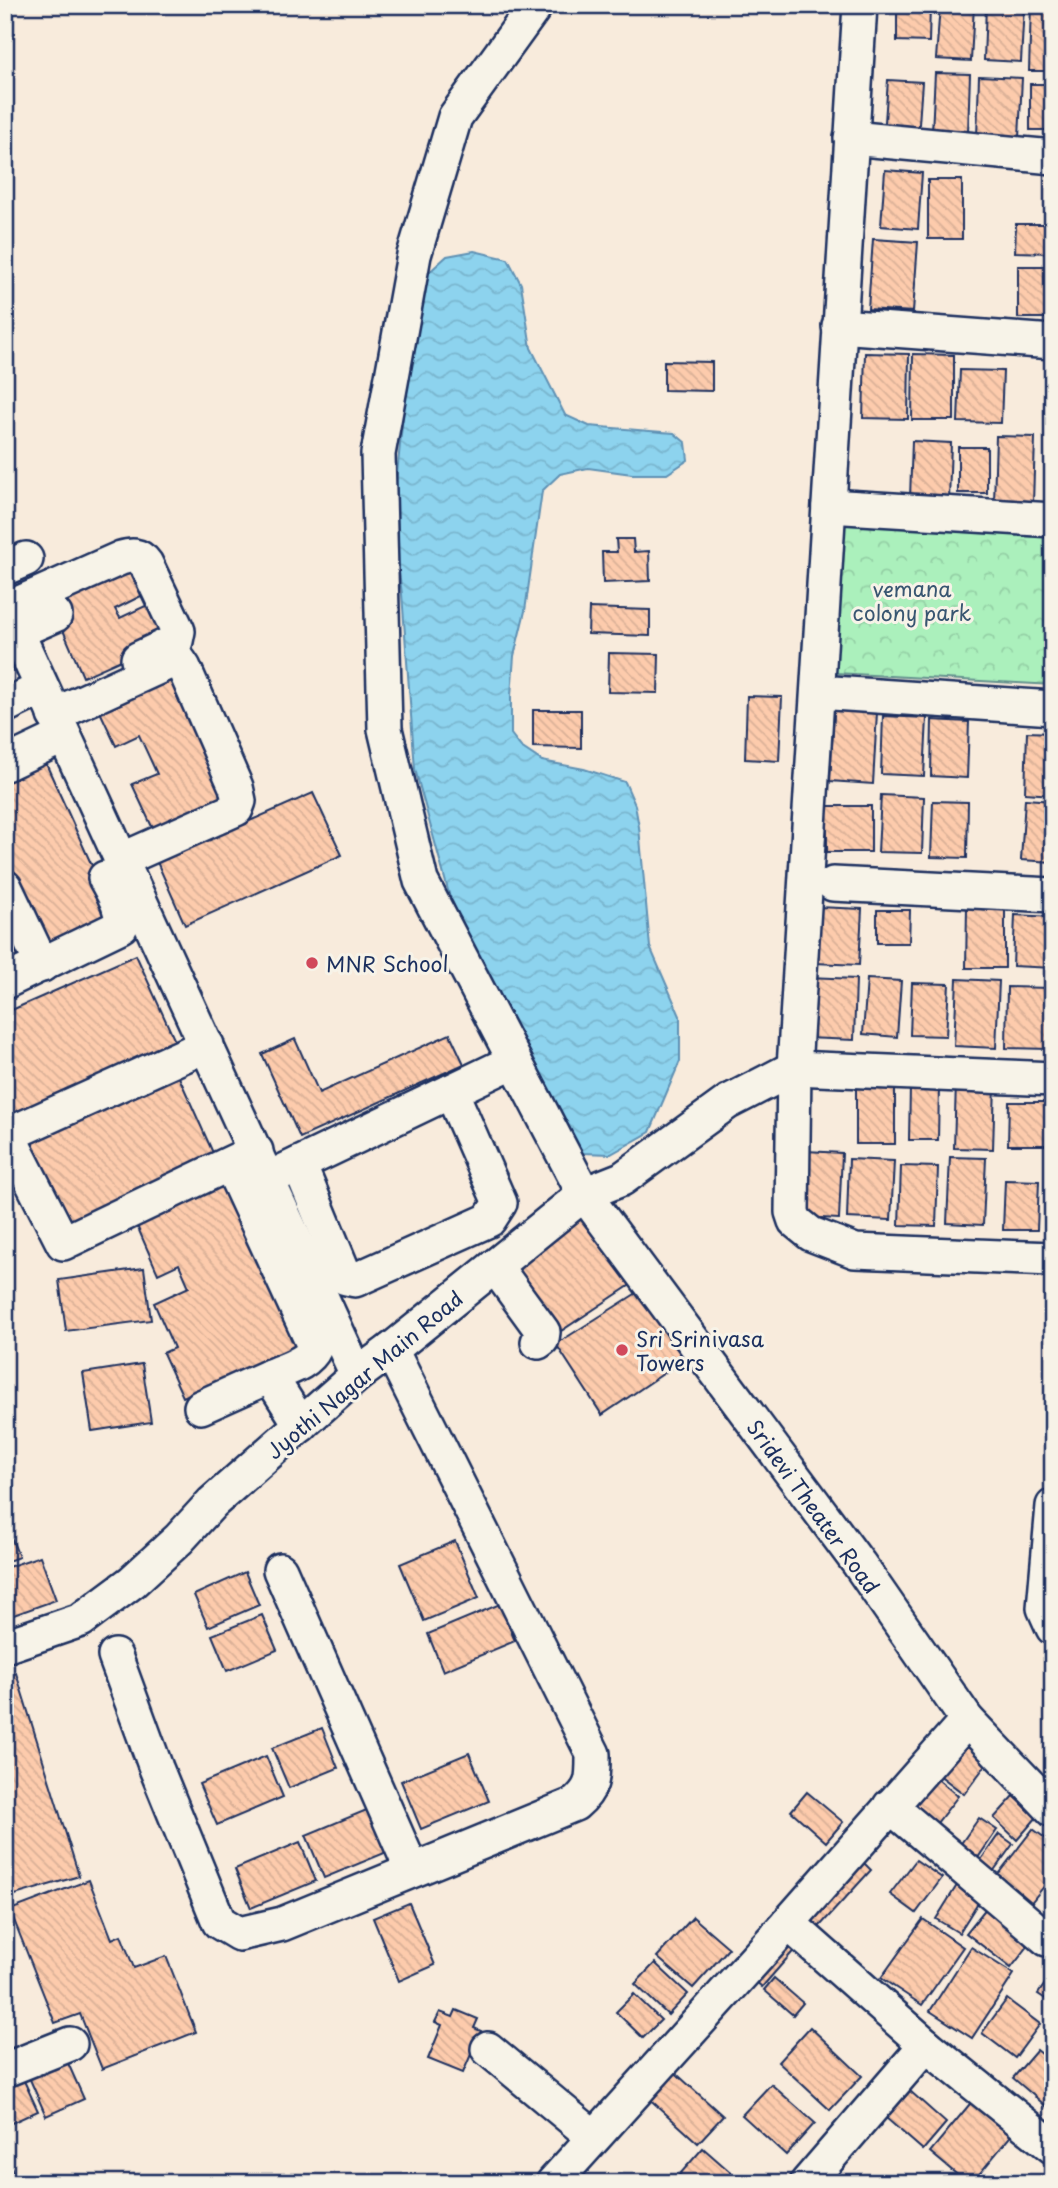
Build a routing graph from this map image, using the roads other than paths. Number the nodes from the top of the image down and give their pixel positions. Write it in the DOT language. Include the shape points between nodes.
graph roads {
  1 [pos="536,5"];
  2 [pos="860,5"];
  3 [pos="851,138"];
  4 [pos="1053,157"];
  5 [pos="839,326"];
  6 [pos="1053,342"];
  7 [pos="829,506"];
  8 [pos="1053,520"];
  9 [pos="55,615"];
  10 [pos="8,624"];
  11 [pos="818,692"];
  12 [pos="38,708"];
  13 [pos="1053,708"];
  14 [pos="5,751"];
  15 [pos="5,764"];
  16 [pos="91,822"];
  17 [pos="121,860"];
  18 [pos="833,884"];
  19 [pos="5,887"];
  20 [pos="1053,895"];
  21 [pos="129,904"];
  22 [pos="155,934"];
  23 [pos="41,965"];
  24 [pos="5,982"];
  25 [pos="5,1003"];
  26 [pos="208,1045"];
  27 [pos="514,1061"];
  28 [pos="794,1068"];
  29 [pos="1053,1079"];
  30 [pos="451,1091"];
  31 [pos="7,1136"];
  32 [pos="299,1164"];
  33 [pos="251,1165"];
  34 [pos="584,1194"];
  35 [pos="1053,1259"];
  36 [pos="495,1266"];
  37 [pos="538,1342"];
  38 [pos="391,1350"];
  39 [pos="357,1375"];
  40 [pos="270,1376"];
  41 [pos="201,1407"];
  42 [pos="301,1425"];
  43 [pos="1053,1506"];
  44 [pos="280,1570"];
  45 [pos="1053,1628"];
  46 [pos="5,1646"];
  47 [pos="115,1656"];
  48 [pos="967,1720"];
  49 [pos="890,1806"];
  50 [pos="1053,1810"];
  51 [pos="412,1870"];
  52 [pos="788,1923"];
  53 [pos="1053,1940"];
  54 [pos="70,2044"];
  55 [pos="926,2045"];
  56 [pos="488,2049"];
  57 [pos="5,2070"];
  58 [pos="594,2137"];
  59 [pos="1051,2142"];
  60 [pos="554,2183"];
  61 [pos="807,2183"];
  1 -- 27 [label="street, Sridevi Theater Road" via="455,117 414,255 378,454 385,729 421,881"];
  2 -- 3 [label="street"];
  3 -- 4 [label="street"];
  3 -- 5 [label="street"];
  5 -- 6 [label="street"];
  5 -- 7 [label="street"];
  7 -- 8 [label="street"];
  7 -- 11 [label="street"];
  9 -- 10 [label="street"];
  10 -- 12 [label="street"];
  10 -- 12 [label="street" via="121,558 136,556 146,564 176,625 176,641"];
  11 -- 13 [label="street"];
  11 -- 28 [label="street"];
  12 -- 14 [label="street"];
  12 -- 15 [label="street"];
  12 -- 16 [label="street"];
  12 -- 17 [label="street" via="174,660 184,668 239,801 236,809"];
  16 -- 17 [label="street"];
  16 -- 21 [label="street"];
  17 -- 21 [label="street"];
  18 -- 20 [label="street"];
  19 -- 23 [label="street"];
  21 -- 22 [label="street"];
  21 -- 23 [label="street" via="121,926"];
  22 -- 25 [label="street"];
  22 -- 26 [label="street"];
  23 -- 24 [label="street"];
  26 -- 31 [label="street"];
  26 -- 33 [label="street"];
  27 -- 30 [label="street"];
  27 -- 34 [label="street, Sridevi Theater Road"];
  28 -- 29 [label="street"];
  28 -- 34 [label="street, Jyothi Nagar Main Road" via="728,1102 622,1179"];
  28 -- 35 [label="street" via="792,1212 795,1222 811,1234 855,1251"];
  30 -- 32 [label="street"];
  30 -- 32 [label="street" via="500,1203 489,1220 355,1280 346,1278"];
  31 -- 33 [label="street" via="63,1243"];
  32 -- 33 [label="street"];
  33 -- 39 [label="street"];
  33 -- 40 [label="street" via="315,1348 306,1360"];
  34 -- 36 [label="street, Jyothi Nagar Main Road"];
  34 -- 48 [label="street, Sridevi Theater Road" via="859,1564"];
  36 -- 37 [label="street" via="543,1332"];
  36 -- 38 [label="street, Jyothi Nagar Main Road"];
  38 -- 39 [label="street, Jyothi Nagar Main Road"];
  38 -- 51 [label="street" via="593,1754 593,1780 575,1804"];
  39 -- 42 [label="street, Jyothi Nagar Main Road"];
  40 -- 41 [label="street"];
  40 -- 42 [label="street"];
  42 -- 46 [label="street, Jyothi Nagar Main Road" via="132,1582 81,1620"];
  43 -- 45 [label="street" via="1044,1608"];
  44 -- 51 [label="street"];
  47 -- 51 [label="street" via="219,1922 239,1934 282,1924"];
  48 -- 49 [label="street"];
  48 -- 50 [label="street, Sridevi Theater Road"];
  49 -- 52 [label="street"];
  49 -- 53 [label="street"];
  52 -- 55 [label="street"];
  52 -- 58 [label="street"];
  54 -- 57 [label="street"];
  55 -- 59 [label="street"];
  55 -- 61 [label="street"];
  56 -- 58 [label="street"];
  58 -- 60 [label="street"];
}
